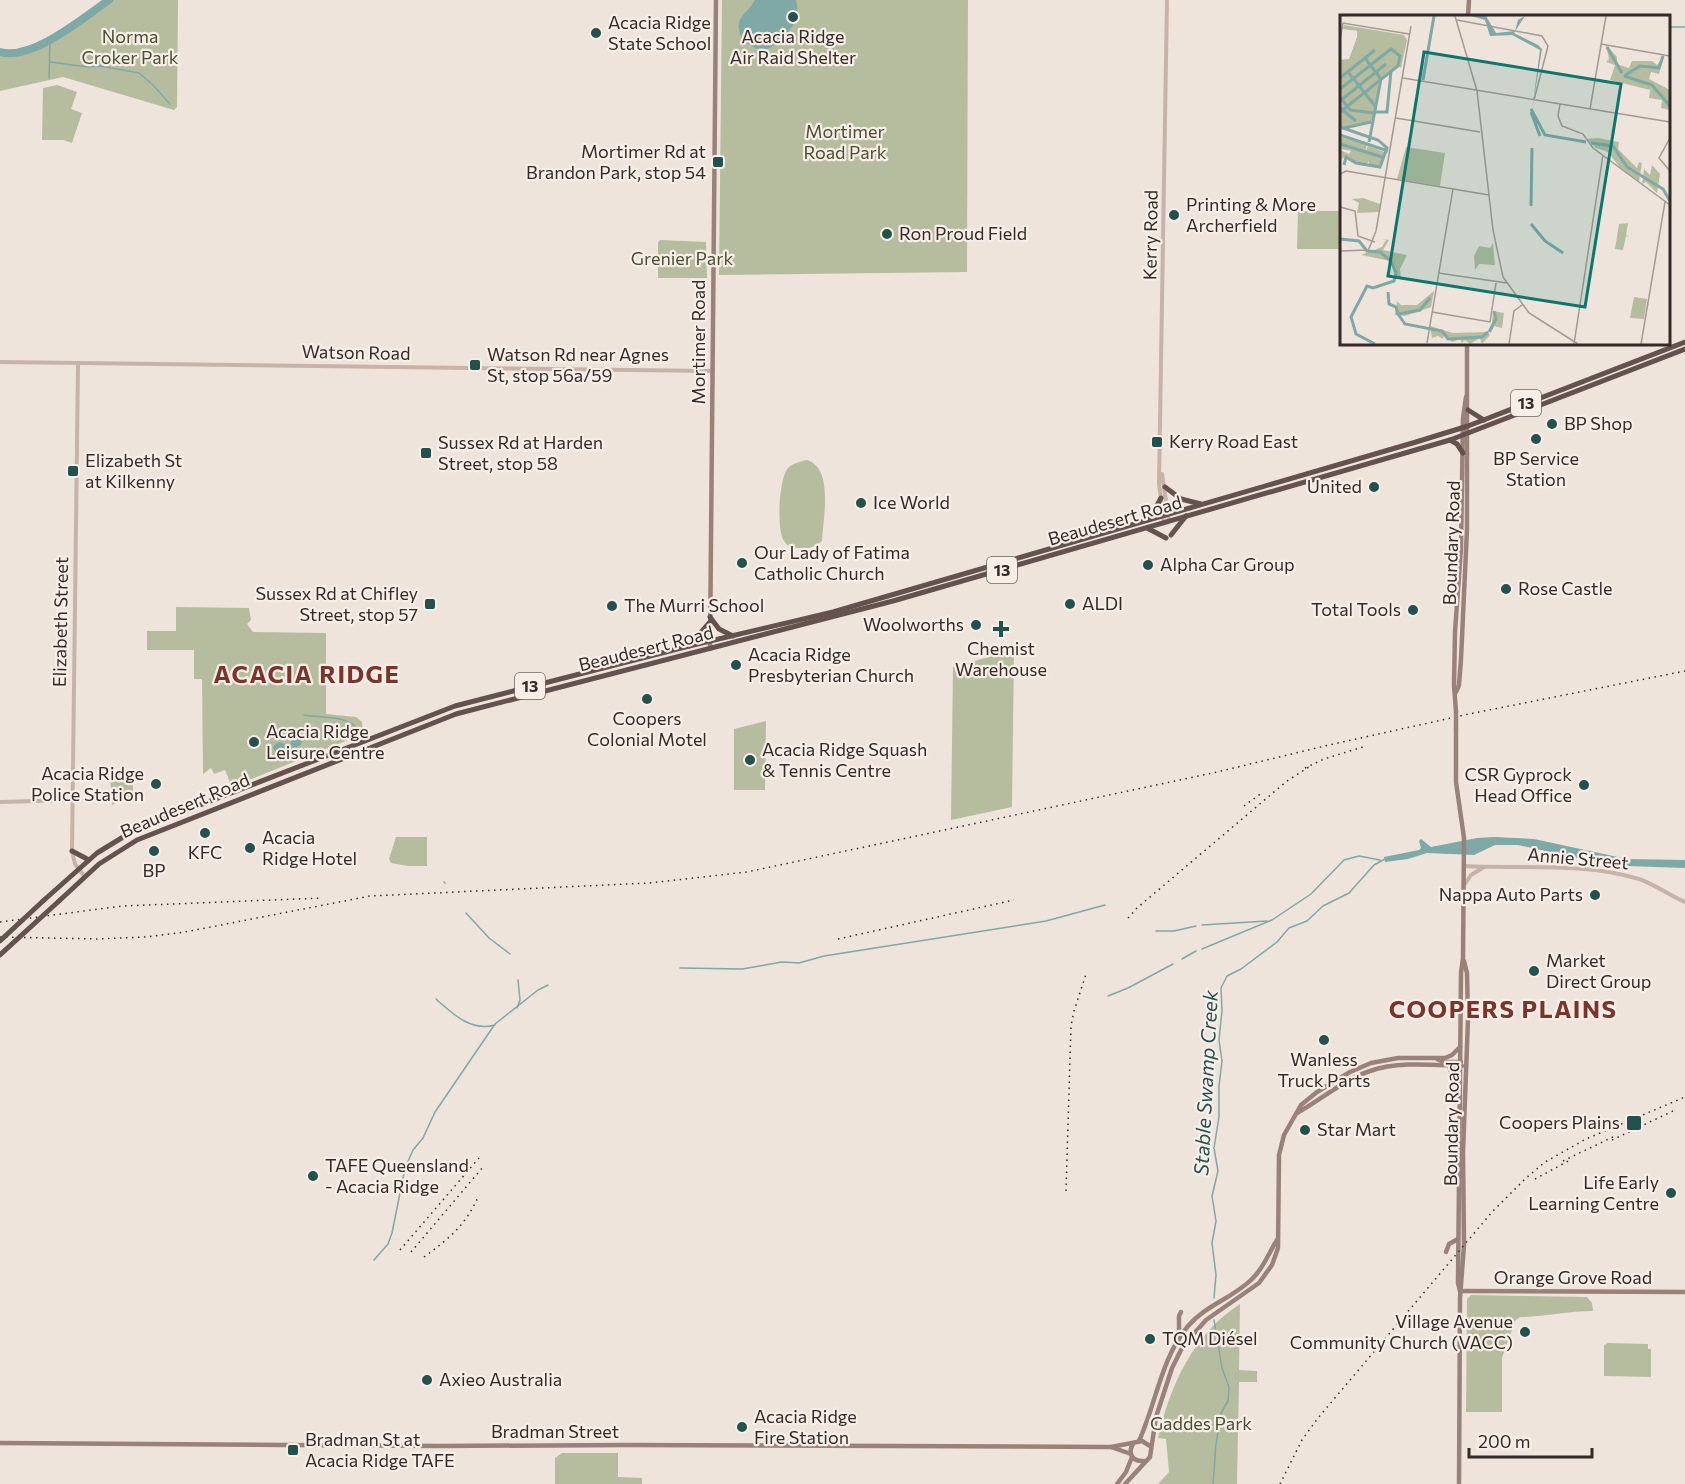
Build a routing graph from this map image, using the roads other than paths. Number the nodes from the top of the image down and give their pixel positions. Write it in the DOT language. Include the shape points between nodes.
graph roads {
  1 [pos="716,0"];
  2 [pos="1167,0"];
  3 [pos="1685,342"];
  4 [pos="1467,345"];
  5 [pos="1685,349"];
  6 [pos="0,362"];
  7 [pos="78,363"];
  8 [pos="712,370"];
  9 [pos="1467,395"];
  10 [pos="1468,410"];
  11 [pos="1484,420"];
  12 [pos="1466,427"];
  13 [pos="1466,434"];
  14 [pos="1449,440"];
  15 [pos="1463,453"];
  16 [pos="1161,470"];
  17 [pos="1165,488"];
  18 [pos="1161,498"];
  19 [pos="1201,504"];
  20 [pos="1166,515"];
  21 [pos="1186,516"];
  22 [pos="1145,521"];
  23 [pos="1167,522"];
  24 [pos="1147,528"];
  25 [pos="710,619"];
  26 [pos="733,636"];
  27 [pos="710,641"];
  28 [pos="689,646"];
  29 [pos="710,649"];
  30 [pos="1456,692"];
  31 [pos="73,800"];
  32 [pos="0,802"];
  33 [pos="72,851"];
  34 [pos="89,860"];
  35 [pos="1464,866"];
  36 [pos="1484,867"];
  37 [pos="78,870"];
  38 [pos="85,877"];
  39 [pos="1464,885"];
  40 [pos="1685,902"];
  41 [pos="0,941"];
  42 [pos="0,955"];
  43 [pos="1463,958"];
  44 [pos="1460,1047"];
  45 [pos="1435,1058"];
  46 [pos="1459,1064"];
  47 [pos="1467,1064"];
  48 [pos="1449,1066"];
  49 [pos="1459,1086"];
  50 [pos="1297,1113"];
  51 [pos="1458,1239"];
  52 [pos="1277,1240"];
  53 [pos="1446,1252"];
  54 [pos="1460,1291"];
  55 [pos="1685,1292"];
  56 [pos="1181,1312"];
  57 [pos="1179,1340"];
  58 [pos="1139,1441"];
  59 [pos="0,1443"];
  60 [pos="1133,1444"];
  61 [pos="1150,1446"];
  62 [pos="1111,1447"];
  63 [pos="1131,1455"];
  64 [pos="1144,1461"];
  65 [pos="1117,1484"];
  66 [pos="1125,1484"];
  67 [pos="1459,1484"];
  1 -- 8 [label="main road, Mortimer Road"];
  2 -- 16 [label="street, Kerry Road"];
  3 -- 11 [label="highway, Beaudesert Road / 13"];
  4 -- 9 [label="main road, Boundary Road"];
  5 -- 13 [label="highway, Beaudesert Road / 13"];
  6 -- 7 [label="street, Watson Road"];
  7 -- 8 [label="street, Watson Road"];
  7 -- 31 [label="street, Elizabeth Street"];
  8 -- 25 [label="main road, Mortimer Road"];
  9 -- 10 [label="main road, Boundary Road"];
  9 -- 12 [label="main road, Boundary Road"];
  10 -- 11 [label="highway"];
  10 -- 12 [label="main road, Boundary Road"];
  11 -- 12 [label="highway, Beaudesert Road / 13"];
  12 -- 13 [label="main road, Boundary Road"];
  12 -- 19 [label="highway, Beaudesert Road / 13"];
  13 -- 14 [label="highway, Beaudesert Road / 13"];
  13 -- 15 [label="main road, Boundary Road"];
  13 -- 30 [label="main road, Boundary Road" via="1467,528"];
  14 -- 15 [label="highway"];
  14 -- 21 [label="highway, Beaudesert Road / 13"];
  15 -- 30 [label="main road, Boundary Road"];
  16 -- 17 [label="street, Kerry Road"];
  16 -- 18 [label="street, Kerry Road"];
  17 -- 19 [label="highway" via="1181,499"];
  17 -- 20 [label="street, Kerry Road"];
  18 -- 20 [label="street, Kerry Road"];
  18 -- 22 [label="highway"];
  19 -- 20 [label="highway, Beaudesert Road / 13"];
  20 -- 22 [label="highway, Beaudesert Road / 13"];
  20 -- 23 [label="street, Kerry Road"];
  21 -- 23 [label="highway, Beaudesert Road / 13"];
  21 -- 24 [label="highway" via="1168,537"];
  22 -- 26 [label="highway, Beaudesert Road / 13" via="833,612"];
  23 -- 24 [label="highway, Beaudesert Road / 13"];
  24 -- 29 [label="highway, Beaudesert Road / 13" via="884,604"];
  25 -- 26 [label="highway"];
  25 -- 27 [label="main road, Mortimer Road"];
  25 -- 28 [label="highway"];
  26 -- 27 [label="highway, Beaudesert Road / 13"];
  27 -- 28 [label="highway, Beaudesert Road / 13"];
  27 -- 29 [label="main road, Mortimer Road"];
  28 -- 34 [label="highway, Beaudesert Road / 13" via="442,710 141,827"];
  29 -- 38 [label="highway, Beaudesert Road / 13" via="432,722 137,840 109,856"];
  30 -- 35 [label="main road, Boundary Road, bridge" via="1456,782"];
  31 -- 32 [label="street"];
  31 -- 33 [label="street, Elizabeth Street"];
  33 -- 34 [label="highway"];
  33 -- 37 [label="street, Elizabeth Street"];
  34 -- 37 [label="highway, Beaudesert Road / 13"];
  35 -- 36 [label="street, Annie Street"];
  35 -- 39 [label="main road, Boundary Road"];
  36 -- 39 [label="street"];
  36 -- 40 [label="street, Annie Street" via="1611,873 1641,879"];
  37 -- 38 [label="street, Elizabeth Street"];
  37 -- 41 [label="highway, Beaudesert Road / 13, bridge"];
  38 -- 42 [label="highway, Beaudesert Road / 13, bridge"];
  39 -- 43 [label="main road, Boundary Road"];
  43 -- 44 [label="main road, Boundary Road"];
  43 -- 47 [label="main road, Boundary Road" via="1467,973"];
  44 -- 45 [label="main road" via="1449,1057"];
  44 -- 46 [label="main road, Boundary Road"];
  45 -- 46 [label="main road"];
  45 -- 50 [label="main road" via="1371,1063 1317,1092"];
  46 -- 47 [label="main road"];
  46 -- 48 [label="main road"];
  46 -- 49 [label="main road, Boundary Road"];
  47 -- 54 [label="main road, Boundary Road"];
  48 -- 49 [label="main road"];
  48 -- 50 [label="main road" via="1391,1066 1370,1071"];
  49 -- 51 [label="main road, Boundary Road"];
  50 -- 52 [label="main road" via="1284,1135 1279,1155"];
  51 -- 53 [label="main road" via="1449,1244"];
  51 -- 54 [label="main road, Boundary Road"];
  52 -- 57 [label="main road" via="1256,1275 1202,1313"];
  52 -- 61 [label="main road" via="1274,1260 1262,1280 1206,1320 1183,1346 1169,1375"];
  54 -- 55 [label="main road, Orange Grove Road"];
  54 -- 67 [label="main road, Boundary Road"];
  56 -- 57 [label="main road"];
  57 -- 58 [label="main road"];
  58 -- 60 [label="main road"];
  58 -- 61 [label="main road"];
  59 -- 62 [label="main road, Bradman Street"];
  60 -- 62 [label="main road, Bradman Street"];
  60 -- 63 [label="main road"];
  61 -- 64 [label="main road" via="1150,1456"];
  62 -- 63 [label="main road, Bradman Street"];
  63 -- 64 [label="main road"];
  63 -- 65 [label="main road"];
  64 -- 66 [label="main road"];
}
